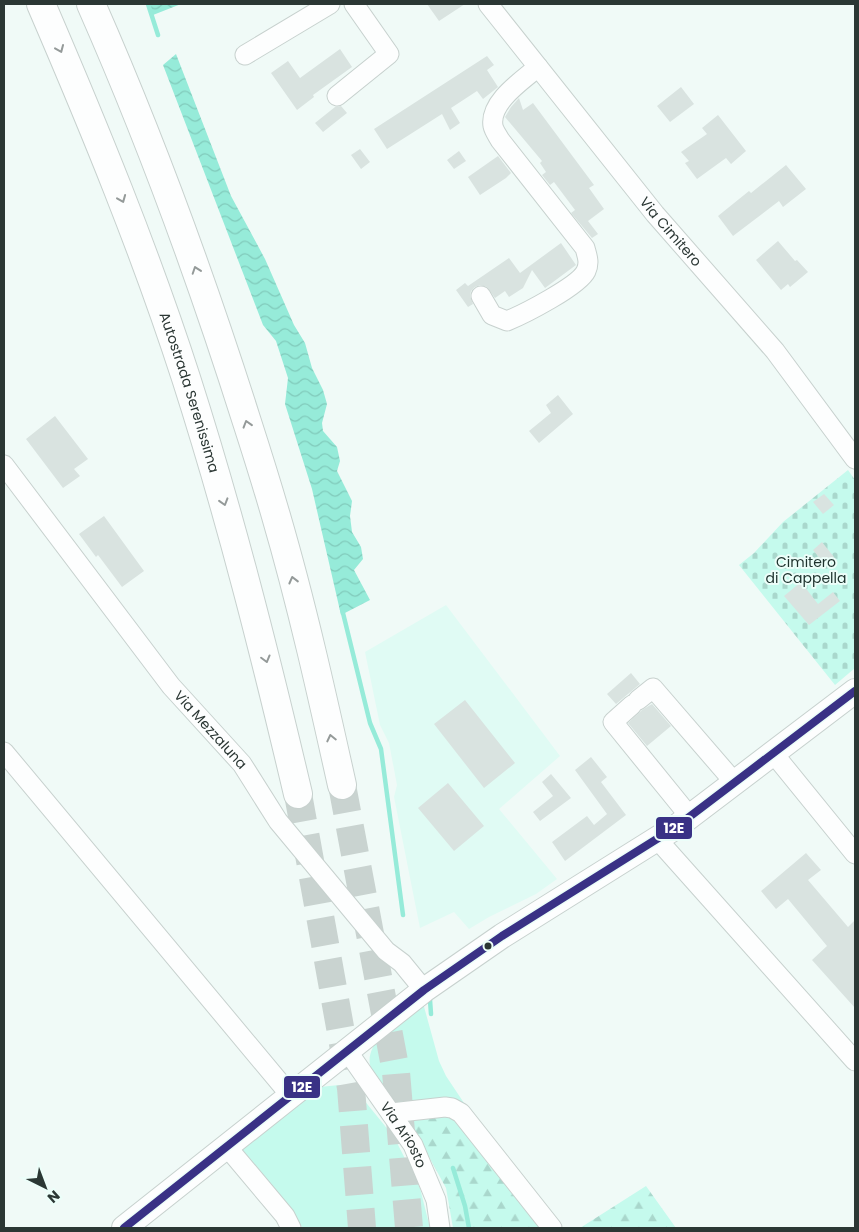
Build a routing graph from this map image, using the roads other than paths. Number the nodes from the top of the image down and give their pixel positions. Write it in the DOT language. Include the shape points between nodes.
graph roads {
  1 [pos="41,4"];
  2 [pos="92,4"];
  3 [pos="330,4"];
  4 [pos="354,4"];
  5 [pos="488,4"];
  6 [pos="245,55"];
  7 [pos="538,68"];
  8 [pos="337,96"];
  9 [pos="481,296"];
  10 [pos="855,459"];
  11 [pos="4,465"];
  12 [pos="850,695"];
  13 [pos="4,752"];
  14 [pos="774,753"];
  15 [pos="735,783"];
  16 [pos="342,785"];
  17 [pos="298,794"];
  18 [pos="688,818"];
  19 [pos="657,839"];
  20 [pos="855,854"];
  21 [pos="424,990"];
  22 [pos="348,1052"];
  23 [pos="855,1061"];
  24 [pos="291,1096"];
  25 [pos="390,1113"];
  26 [pos="227,1147"];
  27 [pos="124,1228"];
  28 [pos="291,1228"];
  29 [pos="440,1228"];
  30 [pos="552,1228"];
  1 -- 17 [label="highway, Autostrada Serenissima, one-way" via="136,234 186,377 231,524"];
  16 -- 2 [label="highway, one-way" via="276,517 229,366 176,213"];
  3 -- 6 [label="street"];
  4 -- 8 [label="street" via="390,54"];
  5 -- 7 [label="street, Via Cimitero"];
  7 -- 9 [label="street" via="507,91 493,125 500,140 585,248 589,261 576,283 507,321 492,315"];
  7 -- 10 [label="street, Via Cimitero" via="655,214 775,351"];
  11 -- 21 [label="street, Via Mezzaluna" via="171,686 242,764 278,821 386,951 402,963"];
  12 -- 14 [label="main road"];
  13 -- 24 [label="street"];
  14 -- 15 [label="main road"];
  14 -- 20 [label="street"];
  15 -- 18 [label="main road"];
  15 -- 18 [label="street" via="653,688 613,722"];
  18 -- 19 [label="main road"];
  19 -- 21 [label="main road" via="502,936"];
  19 -- 23 [label="street"];
  21 -- 22 [label="main road"];
  22 -- 24 [label="main road"];
  22 -- 25 [label="street, Via Ariosto"];
  24 -- 26 [label="main road"];
  25 -- 29 [label="street, Via Ariosto" via="413,1145 436,1200"];
  25 -- 30 [label="street" via="445,1107 461,1114"];
  26 -- 27 [label="main road"];
  26 -- 28 [label="street" via="285,1216"];
}
